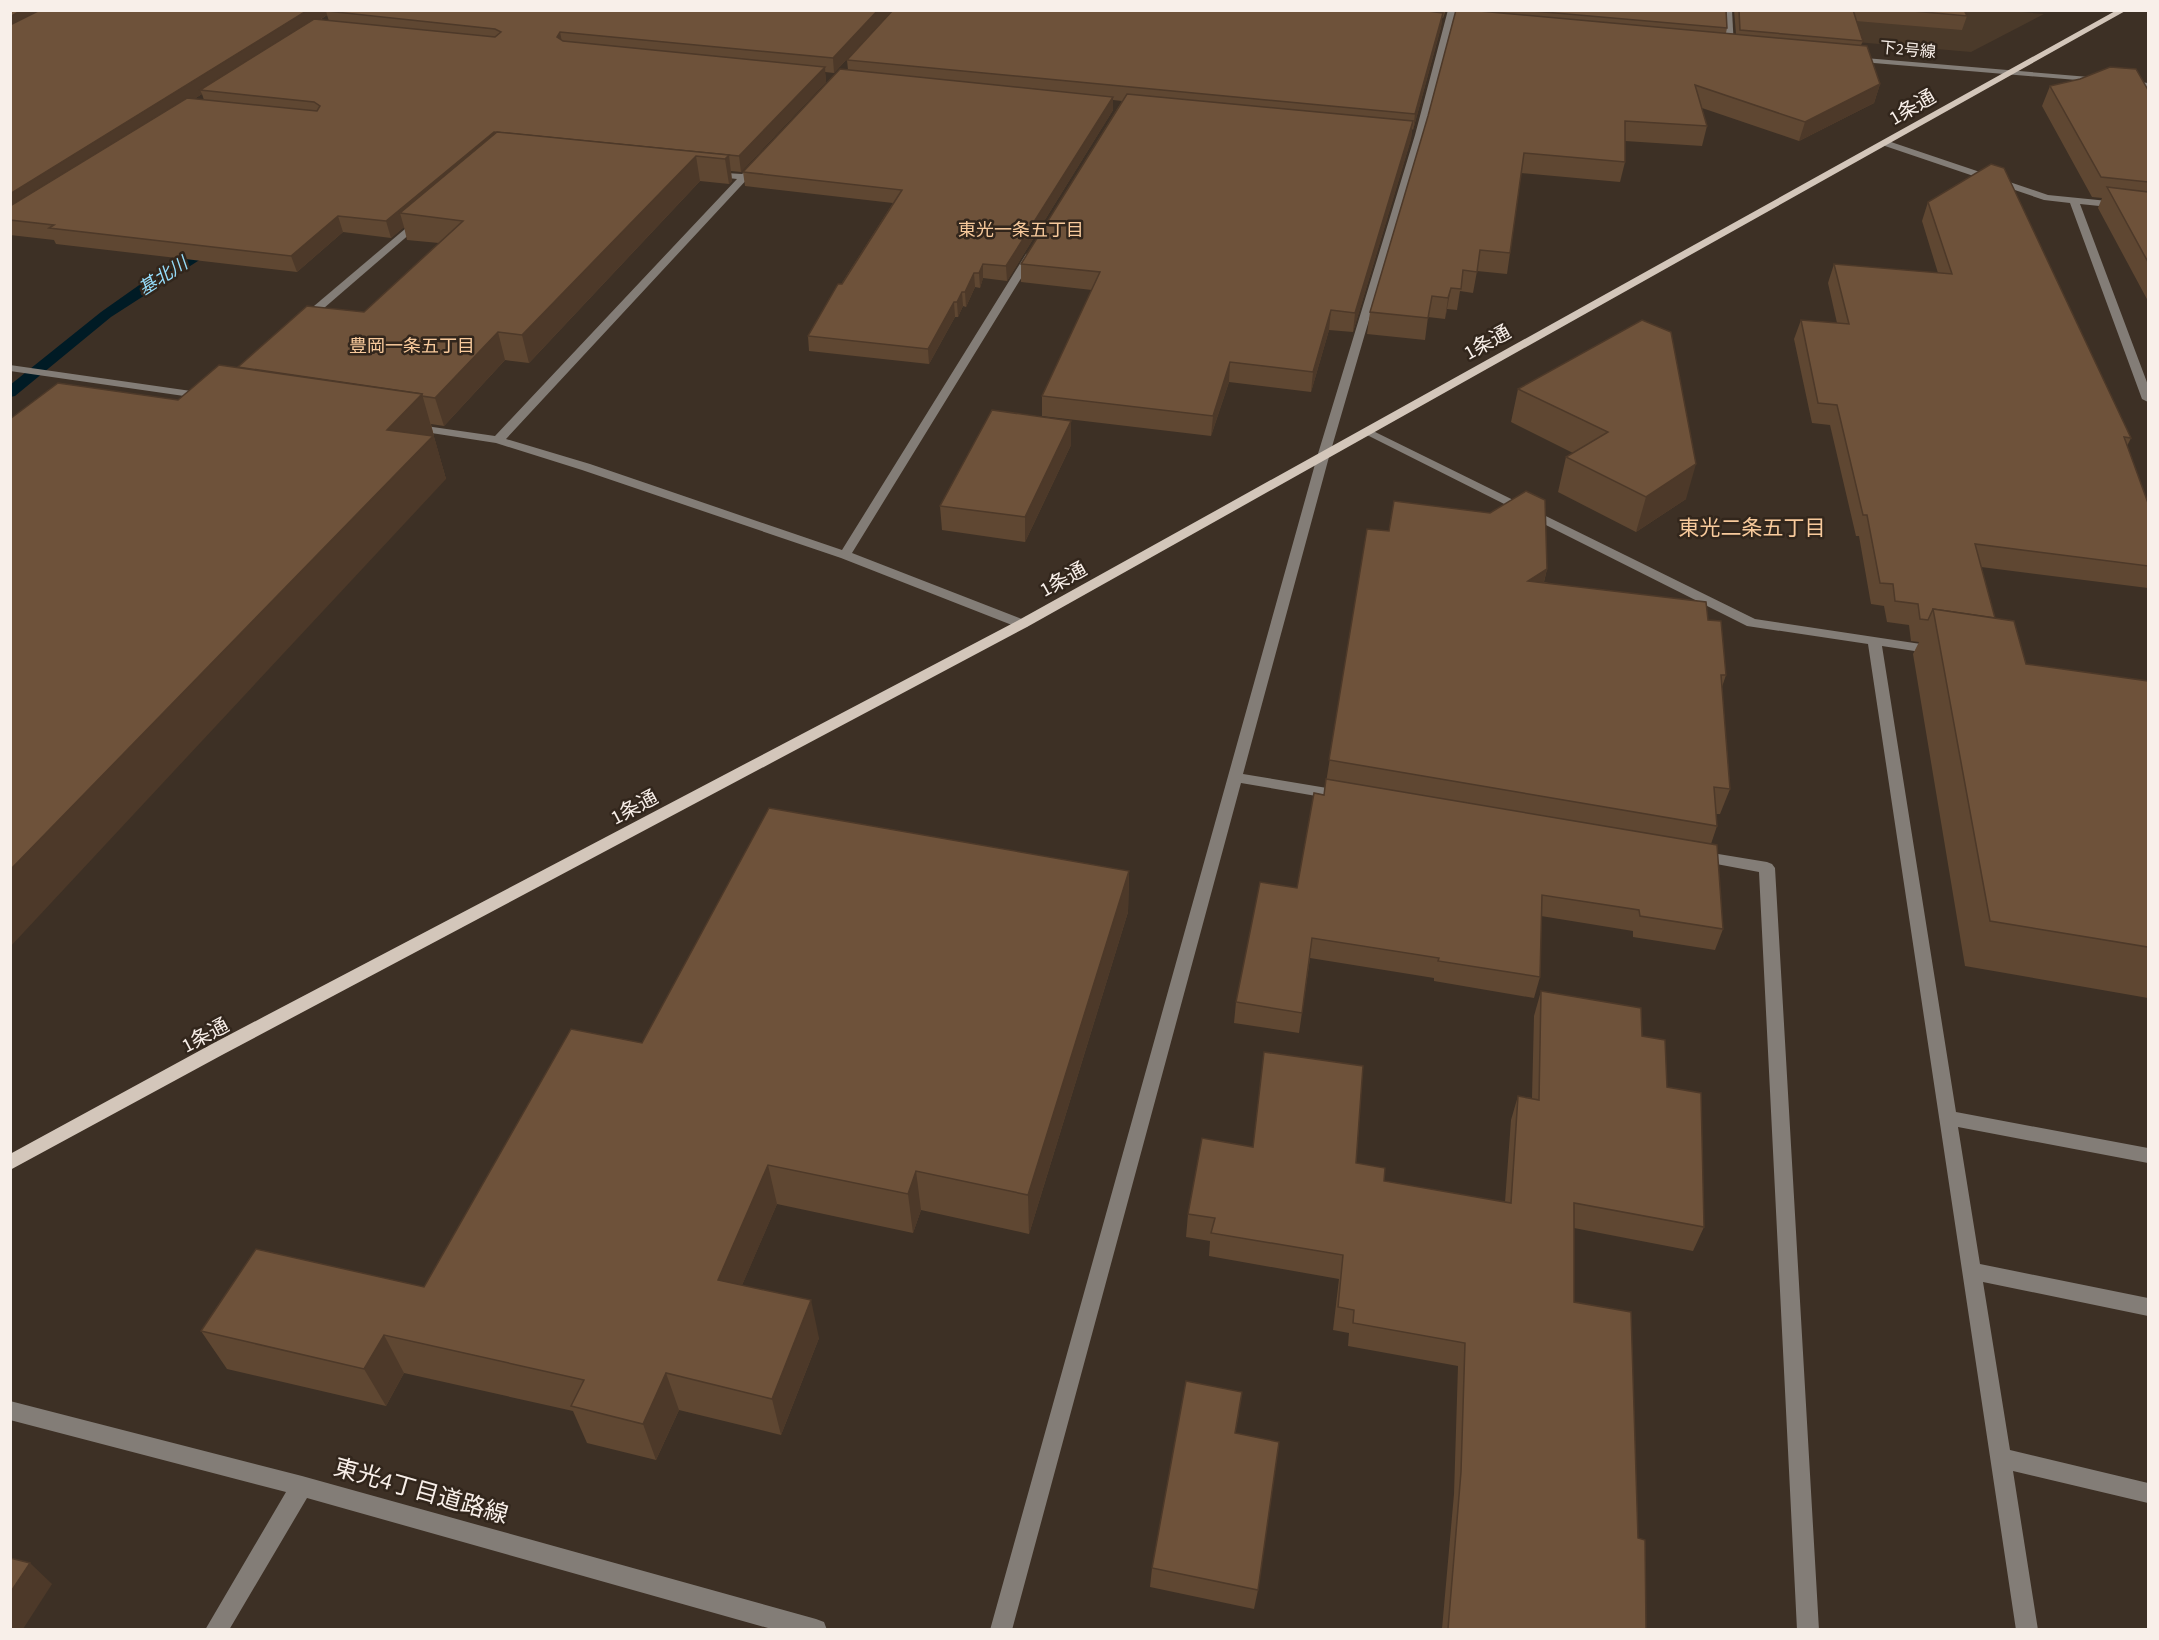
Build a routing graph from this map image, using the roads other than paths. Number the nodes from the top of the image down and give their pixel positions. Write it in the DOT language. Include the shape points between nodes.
graph roads {
  1 [pos="1728,10"];
  2 [pos="2124,10"];
  3 [pos="1450,20"];
  4 [pos="1718,47"];
  5 [pos="1730,48"];
  6 [pos="1742,49"];
  7 [pos="1846,58"];
  8 [pos="2009,73"];
  9 [pos="2148,84"];
  10 [pos="1887,144"];
  11 [pos="752,168"];
  12 [pos="698,172"];
  13 [pos="744,177"];
  14 [pos="2074,200"];
  15 [pos="2148,208"];
  16 [pos="428,213"];
  17 [pos="1034,249"];
  18 [pos="294,328"];
  19 [pos="12,368"];
  20 [pos="213,398"];
  21 [pos="2148,399"];
  22 [pos="396,425"];
  23 [pos="1367,431"];
  24 [pos="498,440"];
  25 [pos="1323,457"];
  26 [pos="845,555"];
  27 [pos="1022,624"];
  28 [pos="1874,641"];
  29 [pos="1943,651"];
  30 [pos="1235,777"];
  31 [pos="1365,799"];
  32 [pos="1684,854"];
  33 [pos="1948,1118"];
  34 [pos="2148,1155"];
  35 [pos="10,1163"];
  36 [pos="1972,1271"];
  37 [pos="2148,1307"];
  38 [pos="10,1410"];
  39 [pos="2000,1458"];
  40 [pos="302,1486"];
  41 [pos="2148,1493"];
  42 [pos="216,1629"];
  43 [pos="816,1629"];
  44 [pos="1001,1629"];
  45 [pos="1808,1629"];
  46 [pos="2027,1629"];
  1 -- 5 [label="street"];
  2 -- 8 [label="main road, 1条通"];
  3 -- 25 [label="street" via="1413,134"];
  4 -- 5 [label="street"];
  5 -- 6 [label="street"];
  7 -- 8 [label="street, 下2号線"];
  8 -- 9 [label="street, 下2号線"];
  8 -- 10 [label="main road, 1条通"];
  10 -- 14 [label="street" via="2047,198"];
  10 -- 23 [label="main road, 1条通"];
  11 -- 13 [label="street"];
  12 -- 13 [label="street"];
  13 -- 24 [label="street"];
  14 -- 15 [label="street"];
  14 -- 21 [label="street"];
  16 -- 18 [label="street"];
  17 -- 26 [label="street"];
  19 -- 20 [label="street"];
  22 -- 24 [label="street"];
  23 -- 25 [label="main road, 1条通"];
  23 -- 28 [label="street" via="1752,623"];
  24 -- 26 [label="street"];
  25 -- 27 [label="main road, 1条通"];
  25 -- 30 [label="street"];
  26 -- 27 [label="street"];
  27 -- 35 [label="main road, 1条通"];
  28 -- 29 [label="street"];
  28 -- 33 [label="street"];
  30 -- 31 [label="street"];
  30 -- 44 [label="street"];
  32 -- 45 [label="street" via="1767,868"];
  33 -- 34 [label="street"];
  33 -- 36 [label="street"];
  36 -- 37 [label="street"];
  36 -- 39 [label="street"];
  38 -- 40 [label="street, 東光4丁目道路線"];
  39 -- 41 [label="street"];
  39 -- 46 [label="street"];
  40 -- 42 [label="street"];
  40 -- 43 [label="street, 東光4丁目道路線"];
}
